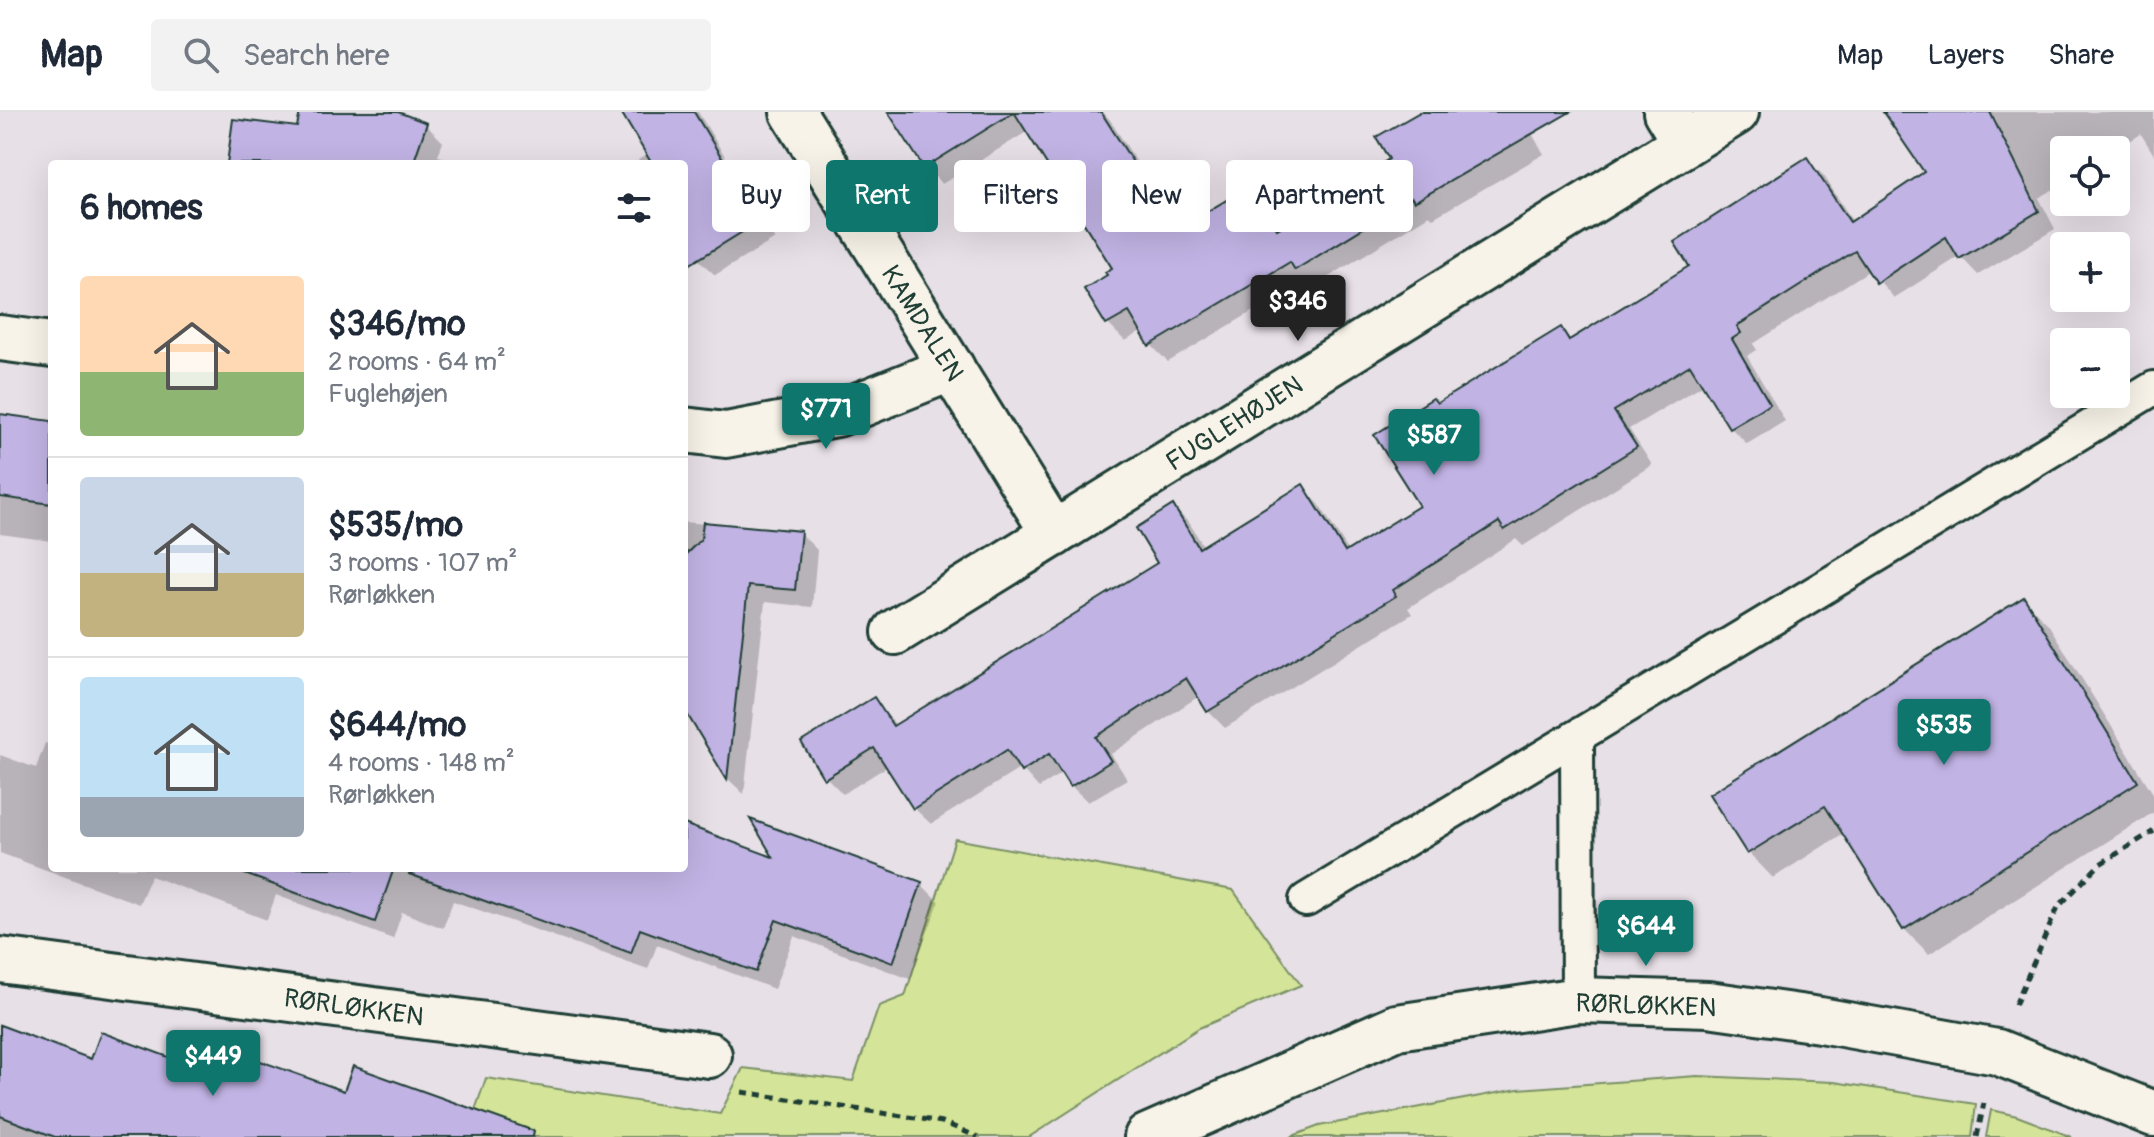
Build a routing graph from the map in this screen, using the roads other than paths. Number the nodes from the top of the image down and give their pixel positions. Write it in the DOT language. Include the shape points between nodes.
graph roads {
  1 [pos="793,112"];
  2 [pos="1736,112"];
  3 [pos="1676,128"];
  4 [pos="0,338"];
  5 [pos="48,344"];
  6 [pos="952,368"];
  7 [pos="2154,388"];
  8 [pos="688,430"];
  9 [pos="1054,534"];
  10 [pos="895,632"];
  11 [pos="1577,738"];
  12 [pos="1306,900"];
  13 [pos="0,960"];
  14 [pos="1578,1000"];
  15 [pos="709,1055"];
  16 [pos="2154,1114"];
  17 [pos="1147,1137"];
  1 -- 6 [label="street, KAMDALEN"];
  2 -- 3 [label="street, FUGLEHØJEN"];
  3 -- 9 [label="street, FUGLEHØJEN"];
  4 -- 5 [label="street"];
  6 -- 8 [label="street" via="837,414 726,435"];
  6 -- 9 [label="street, KAMDALEN"];
  7 -- 11 [label="lane"];
  9 -- 10 [label="street, FUGLEHØJEN"];
  11 -- 12 [label="lane"];
  11 -- 14 [label="lane"];
  13 -- 15 [label="street, RØRLØKKEN"];
  14 -- 16 [label="street, RØRLØKKEN" via="1708,1004 1997,1052"];
  14 -- 17 [label="street, RØRLØKKEN" via="1397,1027"];
}
